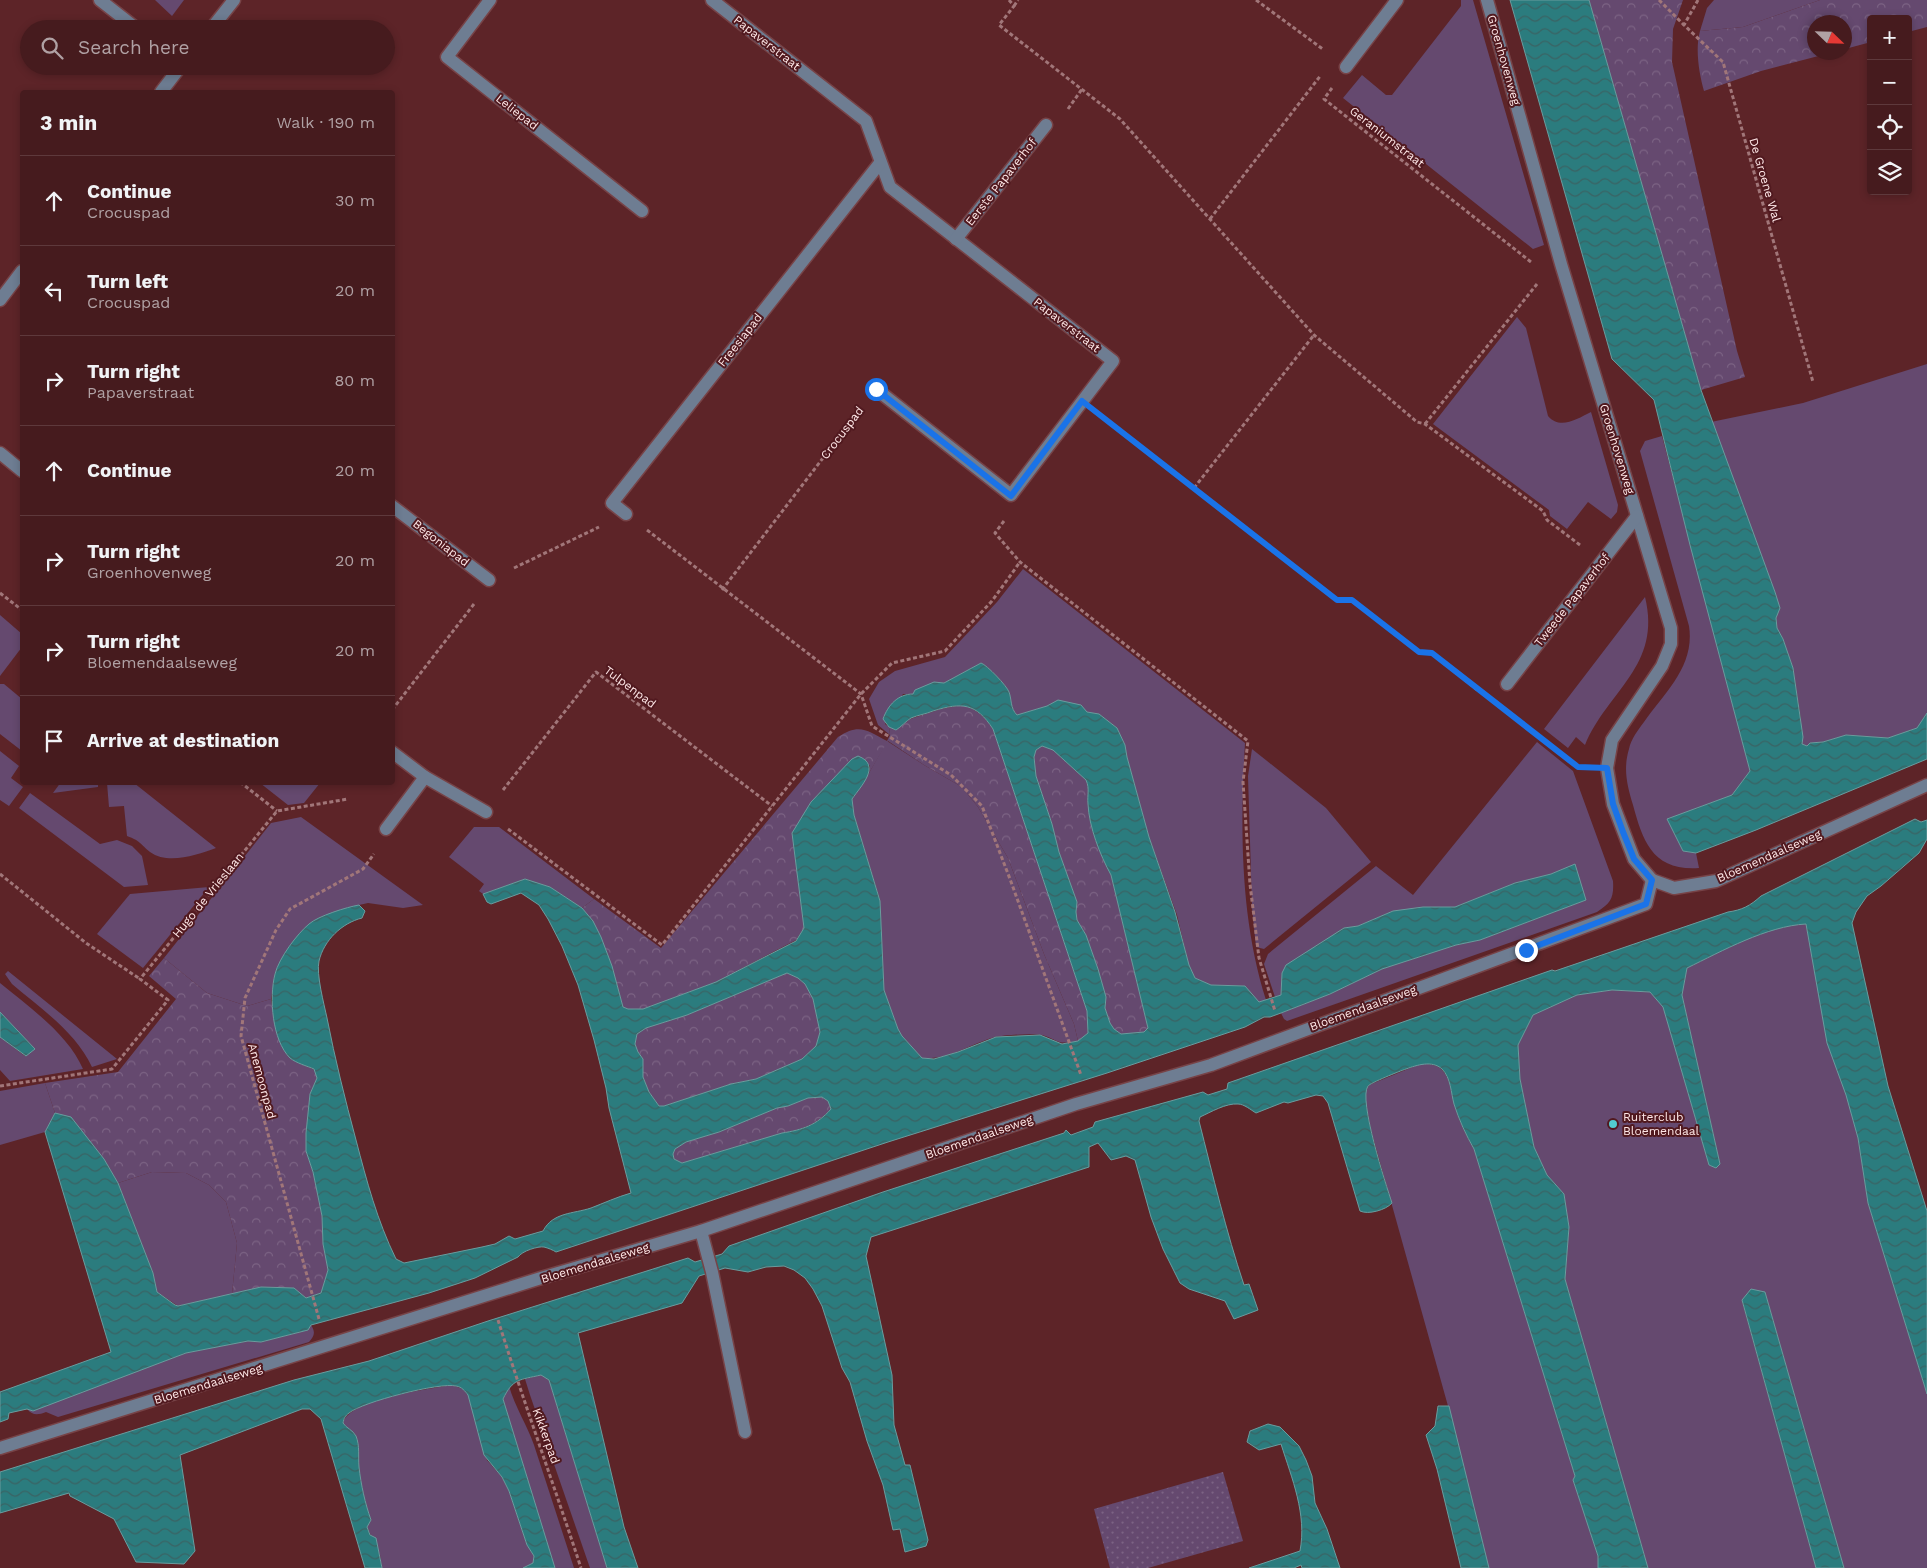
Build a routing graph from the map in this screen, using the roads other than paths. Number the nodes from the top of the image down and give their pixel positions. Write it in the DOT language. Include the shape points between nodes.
graph roads {
  1 [pos="100,0"];
  2 [pos="234,0"];
  3 [pos="490,0"];
  4 [pos="712,0"];
  5 [pos="1397,0"];
  6 [pos="1487,0"];
  7 [pos="126,20"];
  8 [pos="218,20"];
  9 [pos="1346,67"];
  10 [pos="175,75"];
  11 [pos="163,90"];
  12 [pos="1046,125"];
  13 [pos="880,163"];
  14 [pos="642,211"];
  15 [pos="956,240"];
  16 [pos="20,274"];
  17 [pos="0,300"];
  18 [pos="876,389"];
  19 [pos="0,453"];
  20 [pos="20,468"];
  21 [pos="395,508"];
  22 [pos="626,514"];
  23 [pos="1637,516"];
  24 [pos="491,579"];
  25 [pos="1507,684"];
  26 [pos="395,754"];
  27 [pos="425,777"];
  28 [pos="1927,785"];
  29 [pos="486,812"];
  30 [pos="386,829"];
  31 [pos="1652,880"];
  32 [pos="701,1231"];
  33 [pos="745,1432"];
  34 [pos="0,1448"];
  1 -- 7 [label="street"];
  2 -- 8 [label="street"];
  3 -- 14 [label="street, Leliepad" via="448,56"];
  4 -- 13 [label="street, Papaverstraat" via="866,121"];
  5 -- 9 [label="street"];
  6 -- 23 [label="street, Groenhovenweg" via="1561,264"];
  10 -- 11 [label="street"];
  12 -- 15 [label="street, Eerste Papaverhof"];
  13 -- 15 [label="street, Papaverstraat" via="890,187"];
  13 -- 22 [label="street, Freesiapad" via="612,503"];
  15 -- 18 [label="street, Papaverstraat" via="1113,360 1011,496"];
  16 -- 17 [label="street"];
  19 -- 20 [label="street"];
  21 -- 24 [label="street, Begoniapad"];
  23 -- 25 [label="street, Tweede Papaverhof"];
  23 -- 31 [label="street, Groenhovenweg" via="1667,610 1671,644 1662,666 1612,740 1607,768 1613,804 1623,832 1634,859"];
  26 -- 27 [label="street"];
  27 -- 29 [label="street"];
  27 -- 30 [label="street"];
  28 -- 31 [label="street, Bloemendaalseweg" via="1716,881 1674,888"];
  31 -- 32 [label="street, Bloemendaalseweg" via="1646,904 1600,922 1211,1065 1082,1102"];
  32 -- 33 [label="street"];
  32 -- 34 [label="street, Bloemendaalseweg"];
}
